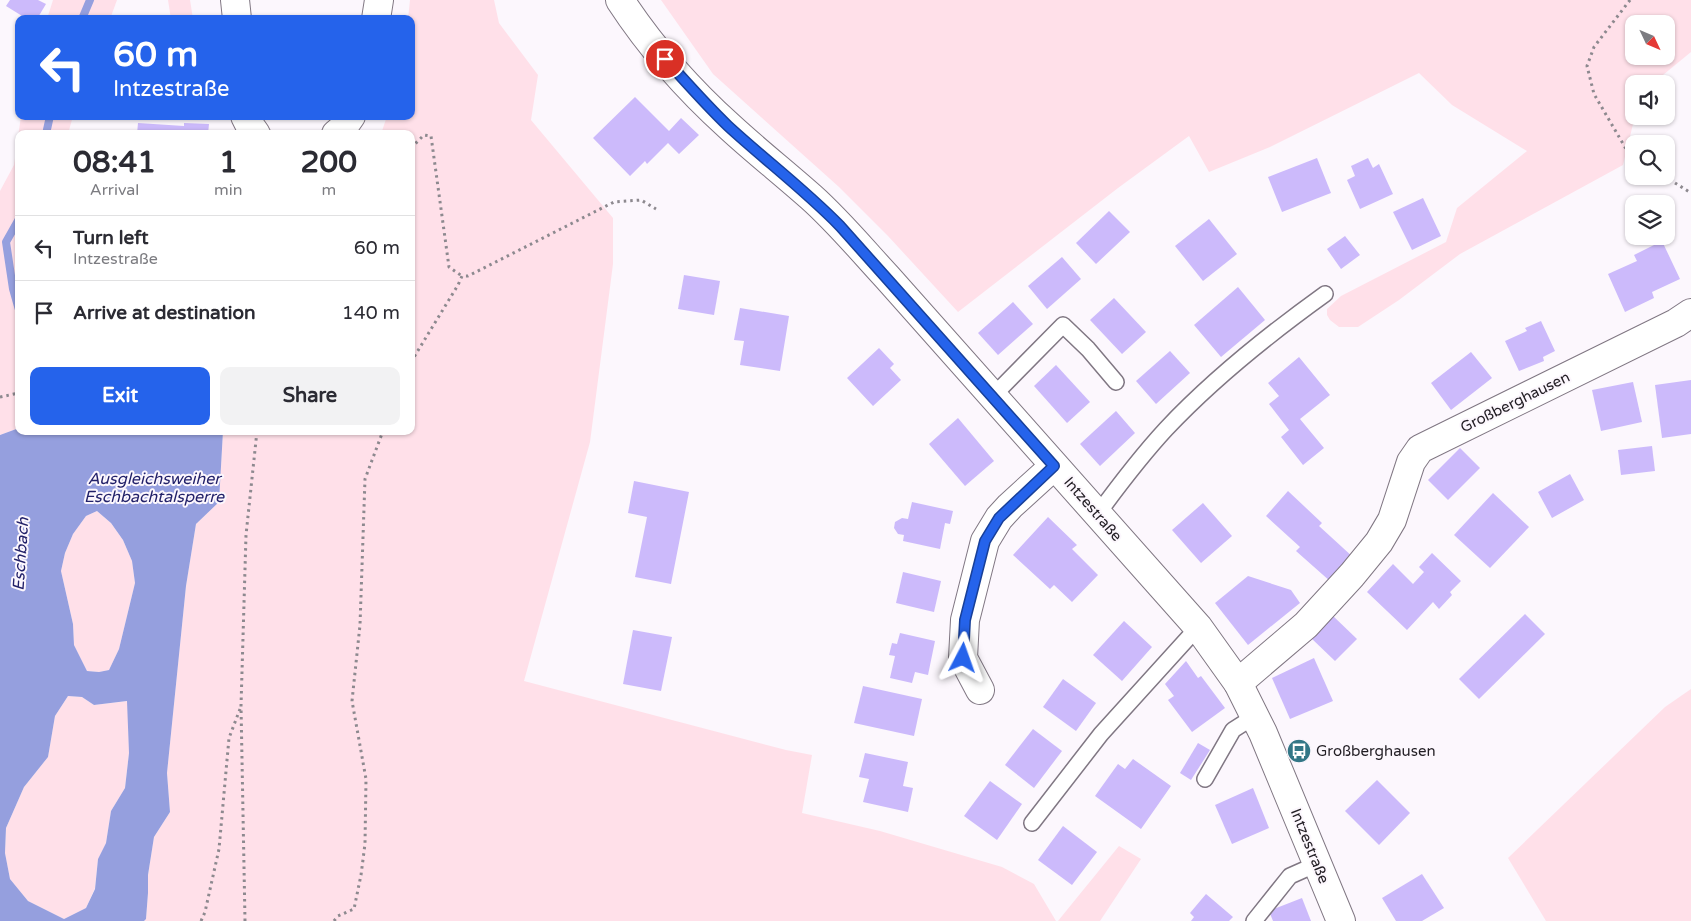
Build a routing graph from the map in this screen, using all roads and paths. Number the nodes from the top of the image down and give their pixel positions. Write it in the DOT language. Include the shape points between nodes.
graph roads {
  1 [pos="235,0"];
  2 [pos="379,0"];
  3 [pos="620,0"];
  4 [pos="1630,0"];
  5 [pos="237,15"];
  6 [pos="377,15"];
  7 [pos="348,120"];
  8 [pos="341,130"];
  9 [pos="415,144"];
  10 [pos="1625,147"];
  11 [pos="1675,183"];
  12 [pos="1691,193"];
  13 [pos="656,209"];
  14 [pos="462,276"];
  15 [pos="1325,294"];
  16 [pos="1691,313"];
  17 [pos="415,355"];
  18 [pos="1116,382"];
  19 [pos="15,395"];
  20 [pos="993,396"];
  21 [pos="0,397"];
  22 [pos="257,435"];
  23 [pos="382,435"];
  24 [pos="1054,466"];
  25 [pos="1097,515"];
  26 [pos="1198,627"];
  27 [pos="1238,683"];
  28 [pos="980,690"];
  29 [pos="241,706"];
  30 [pos="1255,716"];
  31 [pos="1205,779"];
  32 [pos="1032,823"];
  33 [pos="1317,864"];
  34 [pos="201,921"];
  35 [pos="245,921"];
  36 [pos="334,921"];
  37 [pos="1254,921"];
  38 [pos="1340,921"];
  1 -- 5 [label="main road"];
  2 -- 6 [label="main road"];
  3 -- 20 [label="main road, Intzestraße" via="705,104 840,226"];
  4 -- 10 [label="path" via="1594,47 1587,66 1594,94"];
  7 -- 8 [label="main road"];
  9 -- 14 [label="path" via="424,135 432,136 450,267"];
  11 -- 12 [label="path"];
  13 -- 14 [label="path" via="641,200 614,202 468,276"];
  14 -- 17 [label="path"];
  15 -- 25 [label="lane" via="1234,363 1197,397 1131,470"];
  16 -- 27 [label="main road, Großberghausen" via="1420,449 1411,462 1392,520 1379,542 1306,625"];
  18 -- 20 [label="lane" via="1063,326"];
  19 -- 21 [label="path"];
  20 -- 24 [label="main road, Intzestraße"];
  22 -- 29 [label="path" via="246,535"];
  23 -- 36 [label="path" via="365,479 360,625 352,701 366,779 365,844 354,909"];
  24 -- 25 [label="main road, Intzestraße"];
  24 -- 28 [label="main road" via="999,518 980,555 965,620 963,658"];
  25 -- 26 [label="main road, Intzestraße"];
  26 -- 27 [label="main road, Intzestraße"];
  26 -- 32 [label="lane" via="1101,734"];
  27 -- 30 [label="main road, Intzestraße"];
  29 -- 34 [label="path" via="229,738 219,849"];
  29 -- 35 [label="path"];
  30 -- 31 [label="lane" via="1234,730"];
  30 -- 33 [label="main road, Intzestraße"];
  33 -- 37 [label="lane" via="1290,876"];
  33 -- 38 [label="main road, Intzestraße"];
}
